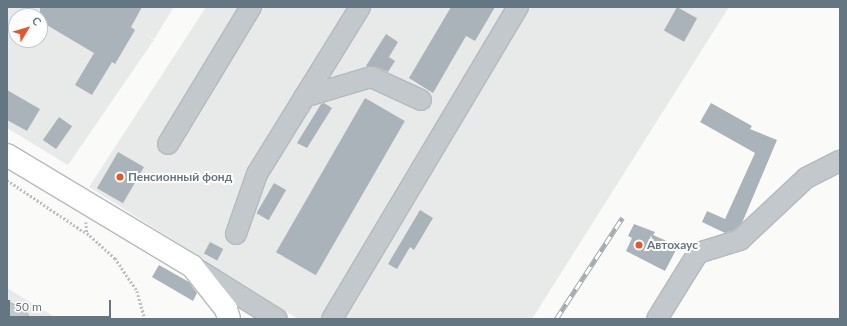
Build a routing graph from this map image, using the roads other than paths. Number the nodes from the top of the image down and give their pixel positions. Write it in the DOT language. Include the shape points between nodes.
graph roads {
  1 [pos="251,7"];
  2 [pos="360,7"];
  3 [pos="518,7"];
  4 [pos="304,97"];
  5 [pos="421,100"];
  6 [pos="168,144"];
  7 [pos="7,155"];
  8 [pos="840,161"];
  9 [pos="236,234"];
  10 [pos="192,266"];
  11 [pos="7,313"];
  12 [pos="18,319"];
  13 [pos="229,319"];
  14 [pos="277,319"];
  15 [pos="332,319"];
  16 [pos="657,319"];
  1 -- 6 [label="lane"];
  2 -- 4 [label="lane"];
  3 -- 15 [label="lane"];
  4 -- 5 [label="lane" via="371,77"];
  4 -- 9 [label="lane" via="257,174"];
  7 -- 10 [label="main road"];
  8 -- 16 [label="lane" via="806,178 740,240 698,253"];
  10 -- 13 [label="main road" via="226,309"];
  10 -- 14 [label="lane"];
  11 -- 12 [label="lane"];
}
